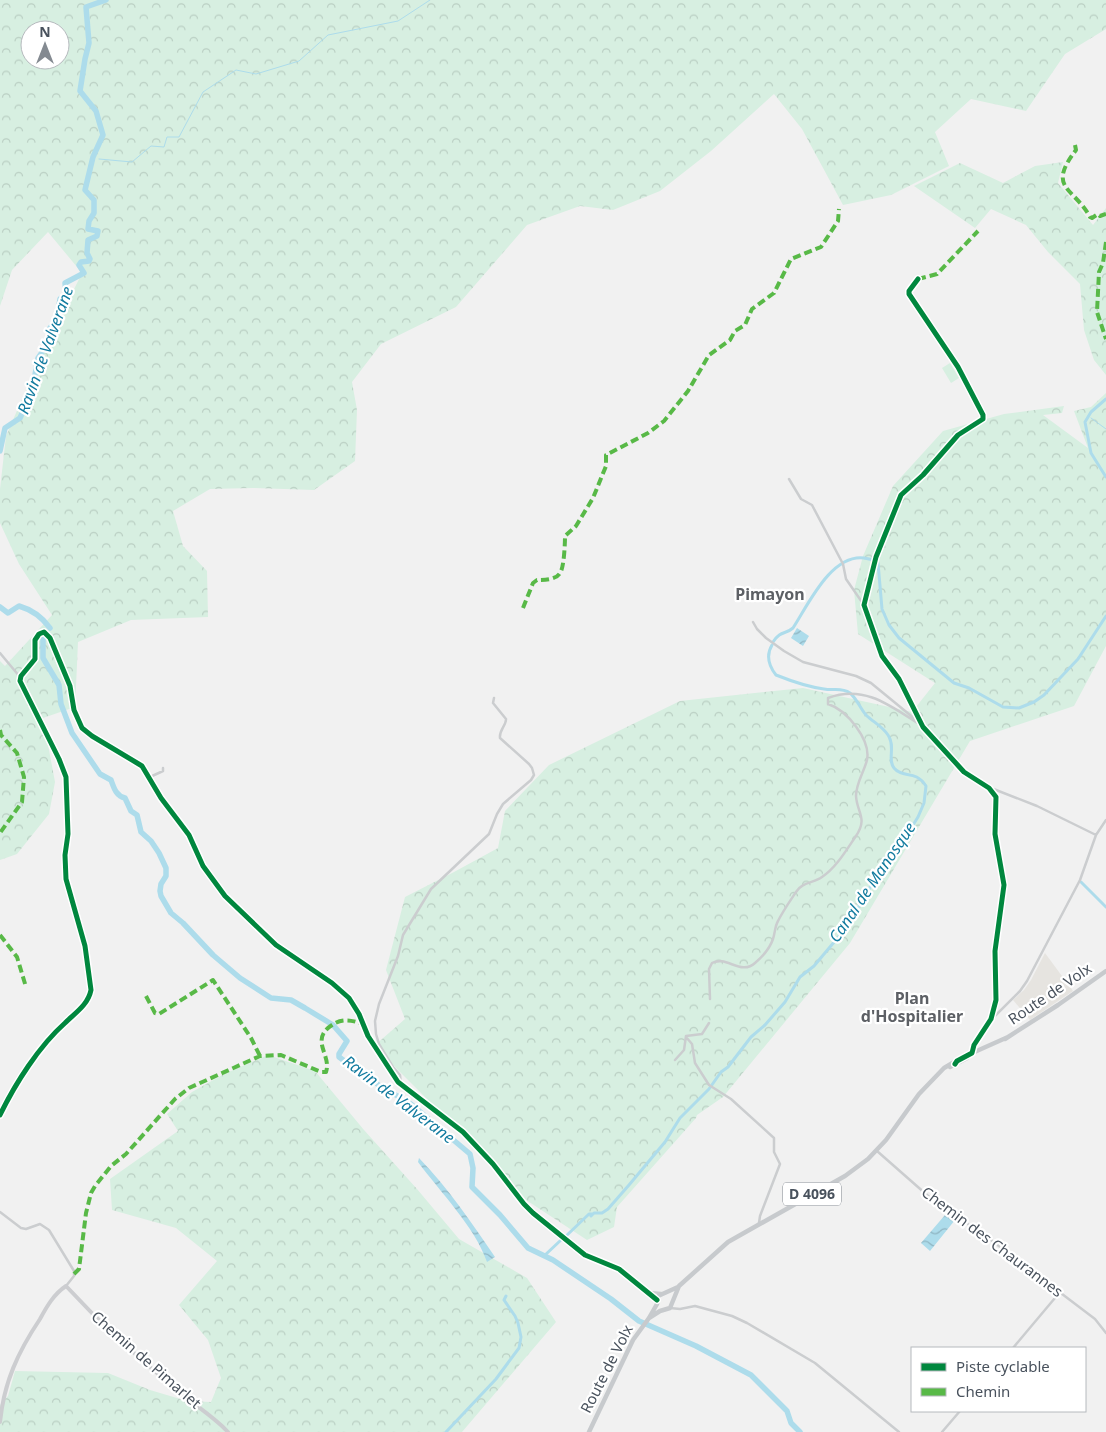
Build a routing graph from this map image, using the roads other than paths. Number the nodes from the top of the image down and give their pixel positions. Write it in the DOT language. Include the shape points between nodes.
graph roads {
  1 [pos="918,279"];
  2 [pos="790,480"];
  3 [pos="864,605"];
  4 [pos="753,622"];
  5 [pos="0,653"];
  6 [pos="20,677"];
  7 [pos="494,698"];
  8 [pos="923,727"];
  9 [pos="163,768"];
  10 [pos="150,777"];
  11 [pos="989,788"];
  12 [pos="1106,820"];
  13 [pos="1096,835"];
  14 [pos="1106,971"];
  15 [pos="710,999"];
  16 [pos="991,1019"];
  17 [pos="709,1023"];
  18 [pos="686,1037"];
  19 [pos="1008,1037"];
  20 [pos="972,1052"];
  21 [pos="675,1060"];
  22 [pos="955,1064"];
  23 [pos="928,1084"];
  24 [pos="401,1085"];
  25 [pos="0,1115"];
  26 [pos="876,1151"];
  27 [pos="0,1212"];
  28 [pos="759,1223"];
  29 [pos="66,1286"];
  30 [pos="679,1286"];
  31 [pos="648,1292"];
  32 [pos="1060,1292"];
  33 [pos="665,1293"];
  34 [pos="673,1300"];
  35 [pos="657,1302"];
  36 [pos="670,1308"];
  37 [pos="664,1309"];
  38 [pos="679,1309"];
  39 [pos="649,1318"];
  40 [pos="1105,1330"];
  41 [pos="1014,1347"];
  42 [pos="959,1412"];
  43 [pos="0,1422"];
  44 [pos="228,1432"];
  45 [pos="589,1432"];
  46 [pos="899,1432"];
  47 [pos="942,1432"];
  1 -- 3 [label="street" via="909,294 958,367 984,419 958,435 901,495 875,559"];
  2 -- 3 [label="street" via="802,499 812,505 842,563 846,579"];
  3 -- 8 [label="street" via="882,656 899,679"];
  4 -- 8 [label="street" via="766,638 803,662 871,683"];
  5 -- 6 [label="street"];
  6 -- 10 [label="street" via="35,660 34,641 44,632 50,638 70,686 74,710 82,728 142,766"];
  6 -- 25 [label="street" via="21,686 66,777 66,879 85,946 90,990 85,1004 39,1051"];
  7 -- 24 [label="street" via="506,721 500,738 529,764 534,775 498,810 489,834 431,889 403,935 375,1021 377,1038 392,1067 401,1076"];
  8 -- 11 [label="street" via="964,772"];
  8 -- 15 [label="street" via="887,704 862,694 829,698 827,702 846,714 866,746 867,759 856,794 862,820 860,829 829,871 798,890 778,922 771,945 755,963 748,967 719,961 712,963 709,969"];
  9 -- 10 [label="street"];
  10 -- 24 [label="street" via="224,896 276,945 349,998 378,1054"];
  11 -- 13 [label="street" via="1037,806"];
  11 -- 16 [label="street" via="996,797 995,834 1004,885 995,951 996,1000"];
  12 -- 13 [label="street"];
  13 -- 16 [label="street" via="1082,876 1028,981"];
  14 -- 19 [label="main road, Route de Volx / D 4096"];
  16 -- 20 [label="street"];
  17 -- 18 [label="street" via="702,1034"];
  18 -- 21 [label="street" via="684,1050"];
  18 -- 28 [label="street" via="692,1044 695,1063 711,1086 731,1099 774,1138 774,1151 780,1164"];
  19 -- 20 [label="main road, Route de Volx / D 4096"];
  19 -- 22 [label="main road, Route de Volx / D 4096"];
  20 -- 22 [label="street"];
  20 -- 23 [label="main road, Route de Volx / D 4096" via="944,1068"];
  22 -- 23 [label="main road, Route de Volx / D 4096"];
  23 -- 26 [label="main road, Route de Volx / D 4096"];
  24 -- 31 [label="street" via="463,1132 533,1213 584,1255 617,1268"];
  26 -- 28 [label="main road, Route de Volx / D 4096" via="845,1176"];
  26 -- 32 [label="street, Chemin des Chaurannes" via="935,1202"];
  27 -- 29 [label="street" via="21,1228 39,1224 48,1230 74,1271"];
  28 -- 30 [label="main road, Route de Volx / D 4096" via="721,1248"];
  29 -- 43 [label="street" via="53,1298 20,1350 7,1386"];
  29 -- 44 [label="street, Chemin de Pimarlet" via="143,1361"];
  30 -- 33 [label="main road, Route de Volx / D 4096"];
  30 -- 34 [label="main road, Route de Volx / D 4096"];
  31 -- 33 [label="street"];
  31 -- 35 [label="street"];
  32 -- 40 [label="street, Chemin des Chaurannes"];
  32 -- 41 [label="street"];
  33 -- 34 [label="main road"];
  33 -- 35 [label="main road, Route de Volx"];
  34 -- 36 [label="main road, Route de Volx"];
  34 -- 38 [label="street"];
  35 -- 37 [label="main road"];
  35 -- 39 [label="main road, Route de Volx"];
  36 -- 37 [label="main road"];
  36 -- 38 [label="street"];
  37 -- 39 [label="main road, Route de Volx"];
  38 -- 46 [label="street" via="695,1306 747,1323 815,1363"];
  39 -- 45 [label="main road, Route de Volx" via="638,1332"];
  42 -- 47 [label="street"];
}
